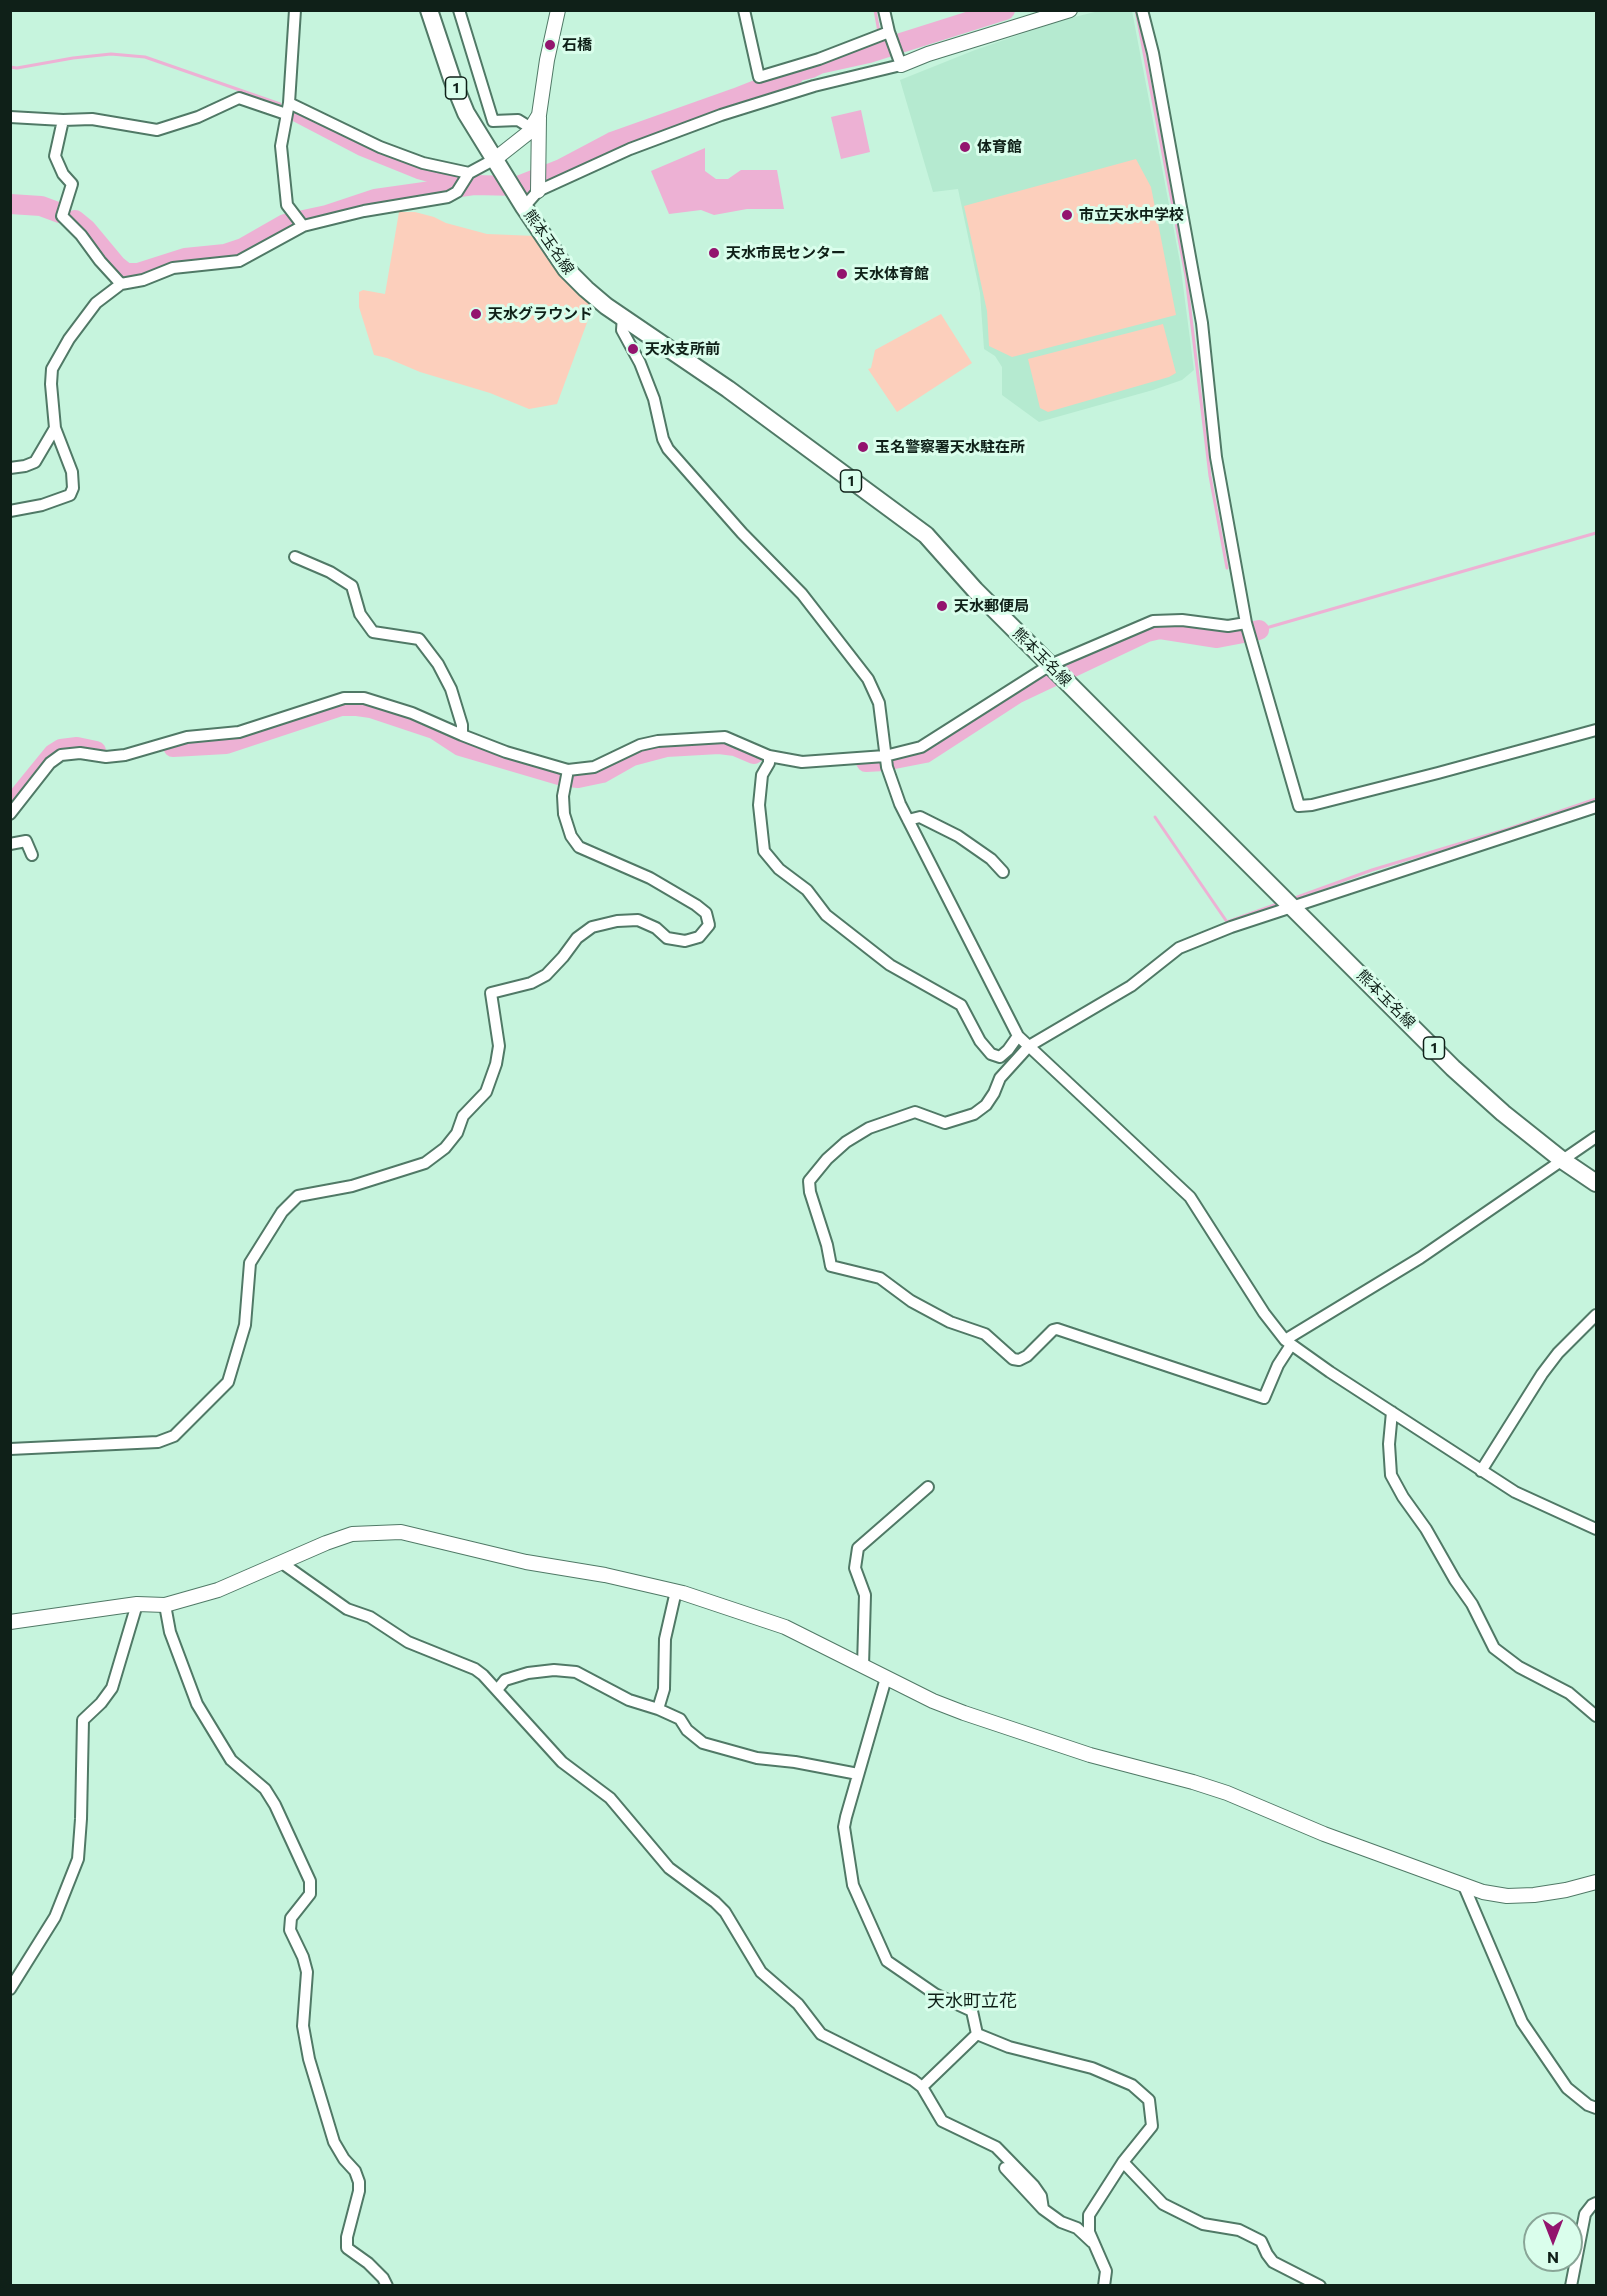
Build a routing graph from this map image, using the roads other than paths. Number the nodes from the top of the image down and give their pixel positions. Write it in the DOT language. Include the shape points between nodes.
graph roads {
  1 [pos="295,10"];
  2 [pos="429,10"];
  3 [pos="459,10"];
  4 [pos="558,10"];
  5 [pos="744,10"];
  6 [pos="884,10"];
  7 [pos="1070,10"];
  8 [pos="1142,10"];
  9 [pos="889,34"];
  10 [pos="899,61"];
  11 [pos="289,103"];
  12 [pos="286,114"];
  13 [pos="539,115"];
  14 [pos="10,117"];
  15 [pos="63,120"];
  16 [pos="531,128"];
  17 [pos="495,159"];
  18 [pos="467,175"];
  19 [pos="538,187"];
  20 [pos="521,201"];
  21 [pos="300,221"];
  22 [pos="122,284"];
  23 [pos="623,317"];
  24 [pos="55,428"];
  25 [pos="10,468"];
  26 [pos="10,511"];
  27 [pos="295,556"];
  28 [pos="1247,625"];
  29 [pos="1053,668"];
  30 [pos="1596,730"];
  31 [pos="462,735"];
  32 [pos="769,757"];
  33 [pos="886,760"];
  34 [pos="568,771"];
  35 [pos="1596,807"];
  36 [pos="10,814"];
  37 [pos="908,820"];
  38 [pos="10,844"];
  39 [pos="32,855"];
  40 [pos="1004,872"];
  41 [pos="1282,898"];
  42 [pos="1018,1036"];
  43 [pos="1029,1046"];
  44 [pos="1596,1137"];
  45 [pos="1562,1160"];
  46 [pos="1596,1184"];
  47 [pos="1596,1315"];
  48 [pos="1288,1342"];
  49 [pos="1392,1412"];
  50 [pos="10,1449"];
  51 [pos="1481,1471"];
  52 [pos="928,1487"];
  53 [pos="1596,1529"];
  54 [pos="282,1563"];
  55 [pos="676,1591"];
  56 [pos="137,1604"];
  57 [pos="165,1605"];
  58 [pos="11,1620"];
  59 [pos="863,1666"];
  60 [pos="886,1678"];
  61 [pos="496,1690"];
  62 [pos="658,1709"];
  63 [pos="1596,1716"];
  64 [pos="858,1774"];
  65 [pos="1596,1882"];
  66 [pos="1464,1886"];
  67 [pos="10,1989"];
  68 [pos="977,2034"];
  69 [pos="922,2087"];
  70 [pos="1596,2108"];
  71 [pos="1123,2162"];
  72 [pos="1005,2168"];
  73 [pos="1596,2203"];
  74 [pos="1043,2209"];
  75 [pos="1094,2244"];
  76 [pos="387,2286"];
  77 [pos="1104,2286"];
  78 [pos="1320,2286"];
  79 [pos="1570,2286"];
  1 -- 11 [label="street"];
  2 -- 17 [label="main road, 熊本玉名線 / 1" via="466,113"];
  3 -- 16 [label="street" via="493,121 518,120"];
  4 -- 13 [label="street"];
  5 -- 9 [label="street" via="759,77"];
  6 -- 9 [label="street"];
  7 -- 10 [label="street"];
  8 -- 28 [label="street" via="1202,323 1216,457"];
  9 -- 10 [label="street"];
  10 -- 19 [label="street" via="722,115"];
  11 -- 12 [label="street"];
  11 -- 18 [label="street" via="380,147"];
  12 -- 15 [label="street" via="238,98 157,130 92,119"];
  12 -- 21 [label="street" via="280,146 283,177 287,205"];
  13 -- 16 [label="street"];
  13 -- 19 [label="street"];
  14 -- 15 [label="street"];
  15 -- 22 [label="street" via="55,156 72,184 62,216"];
  16 -- 17 [label="street"];
  17 -- 18 [label="street"];
  17 -- 20 [label="main road, 熊本玉名線 / 1"];
  18 -- 21 [label="street" via="457,192 448,197"];
  19 -- 20 [label="street"];
  20 -- 23 [label="main road, 熊本玉名線 / 1" via="566,269 586,290"];
  21 -- 22 [label="street" via="238,261 173,268"];
  22 -- 24 [label="street" via="96,303 52,369"];
  23 -- 29 [label="main road, 熊本玉名線 / 1" via="926,535"];
  23 -- 33 [label="street" via="622,330 651,390 668,449 802,594 868,679 879,703"];
  24 -- 25 [label="street" via="35,462"];
  24 -- 26 [label="street" via="72,472 70,495"];
  27 -- 31 [label="street" via="352,586 360,614 374,632 419,639 451,689"];
  28 -- 29 [label="street" via="1153,621"];
  28 -- 30 [label="street" via="1299,806"];
  29 -- 33 [label="street" via="921,747"];
  29 -- 41 [label="main road, 熊本玉名線 / 1"];
  31 -- 34 [label="street"];
  31 -- 36 [label="street" via="412,713 364,698 344,698 239,732 188,737 125,755 61,755"];
  32 -- 33 [label="street" via="802,762"];
  32 -- 34 [label="street" via="725,737 658,741 640,745 594,767"];
  32 -- 42 [label="street" via="762,774 759,805 764,851 779,869 807,890 826,915 890,965 961,1005 991,1054 1000,1057"];
  33 -- 37 [label="street"];
  34 -- 50 [label="street" via="564,814 579,847 650,878 696,904 706,913 709,925 699,937 685,941 667,938 638,920 592,927 577,938 546,975 491,993 499,1046 496,1064 486,1092 463,1116 457,1133 425,1163 352,1186 298,1196 282,1212 250,1263 245,1325 228,1382 174,1436 158,1442"];
  35 -- 41 [label="street"];
  37 -- 40 [label="street" via="920,817 958,836"];
  37 -- 42 [label="street"];
  38 -- 39 [label="street" via="26,841"];
  41 -- 43 [label="street" via="1231,927 1179,948 1131,986"];
  41 -- 45 [label="main road, 熊本玉名線 / 1" via="1453,1068"];
  42 -- 43 [label="street"];
  43 -- 48 [label="street" via="1190,1197 1264,1313"];
  43 -- 48 [label="street" via="1000,1078 986,1105 974,1114 945,1124 915,1112 869,1128 827,1159 809,1181 831,1266 880,1278 950,1322 985,1334 1019,1360 1057,1329 1264,1398"];
  44 -- 45 [label="street"];
  45 -- 46 [label="main road, 熊本玉名線 / 1"];
  45 -- 48 [label="street" via="1420,1258"];
  47 -- 51 [label="street" via="1542,1374"];
  48 -- 49 [label="street"];
  49 -- 51 [label="street"];
  49 -- 63 [label="street" via="1392,1475 1472,1604 1494,1648 1569,1693"];
  51 -- 53 [label="street" via="1515,1492"];
  52 -- 59 [label="street" via="858,1548 855,1568 866,1595"];
  54 -- 55 [label="street" via="352,1534 401,1532 526,1562"];
  54 -- 57 [label="street" via="218,1590"];
  54 -- 61 [label="street" via="347,1608 379,1621 408,1642 475,1669"];
  55 -- 59 [label="street" via="785,1627"];
  55 -- 62 [label="street" via="665,1639 664,1689"];
  56 -- 57 [label="street"];
  56 -- 58 [label="street"];
  56 -- 67 [label="street" via="112,1688 83,1720 78,1859 55,1917"];
  57 -- 76 [label="street" via="170,1632 197,1704 231,1760 265,1789 310,1881 310,1894 291,1918 291,1930 307,1972 303,2026 309,2059 334,2142 355,2171 358,2182 347,2248 368,2263"];
  59 -- 60 [label="street"];
  60 -- 64 [label="street"];
  60 -- 66 [label="street" via="933,1701 1040,1739 1227,1793"];
  61 -- 62 [label="street" via="505,1680 528,1673 576,1672 629,1700"];
  61 -- 69 [label="street" via="562,1762 610,1798 669,1868 725,1912 761,1972 798,2004 821,2034 895,2069"];
  62 -- 64 [label="street" via="680,1719 703,1743 757,1758"];
  64 -- 68 [label="street" via="844,1827 852,1885 887,1961 935,1994 972,2011"];
  65 -- 66 [label="street" via="1534,1896 1507,1896"];
  66 -- 70 [label="street" via="1522,2022 1567,2088"];
  68 -- 69 [label="street"];
  68 -- 71 [label="street" via="1009,2047 1092,2068 1132,2085 1149,2100 1152,2126"];
  69 -- 74 [label="street" via="942,2121 996,2147 1011,2162 1041,2196"];
  71 -- 75 [label="street" via="1089,2216"];
  71 -- 78 [label="street" via="1163,2204 1203,2224 1239,2230 1261,2241 1273,2262"];
  72 -- 74 [label="street"];
  73 -- 79 [label="street" via="1585,2214"];
  74 -- 75 [label="street" via="1077,2228"];
  75 -- 77 [label="street" via="1106,2271"];
}
